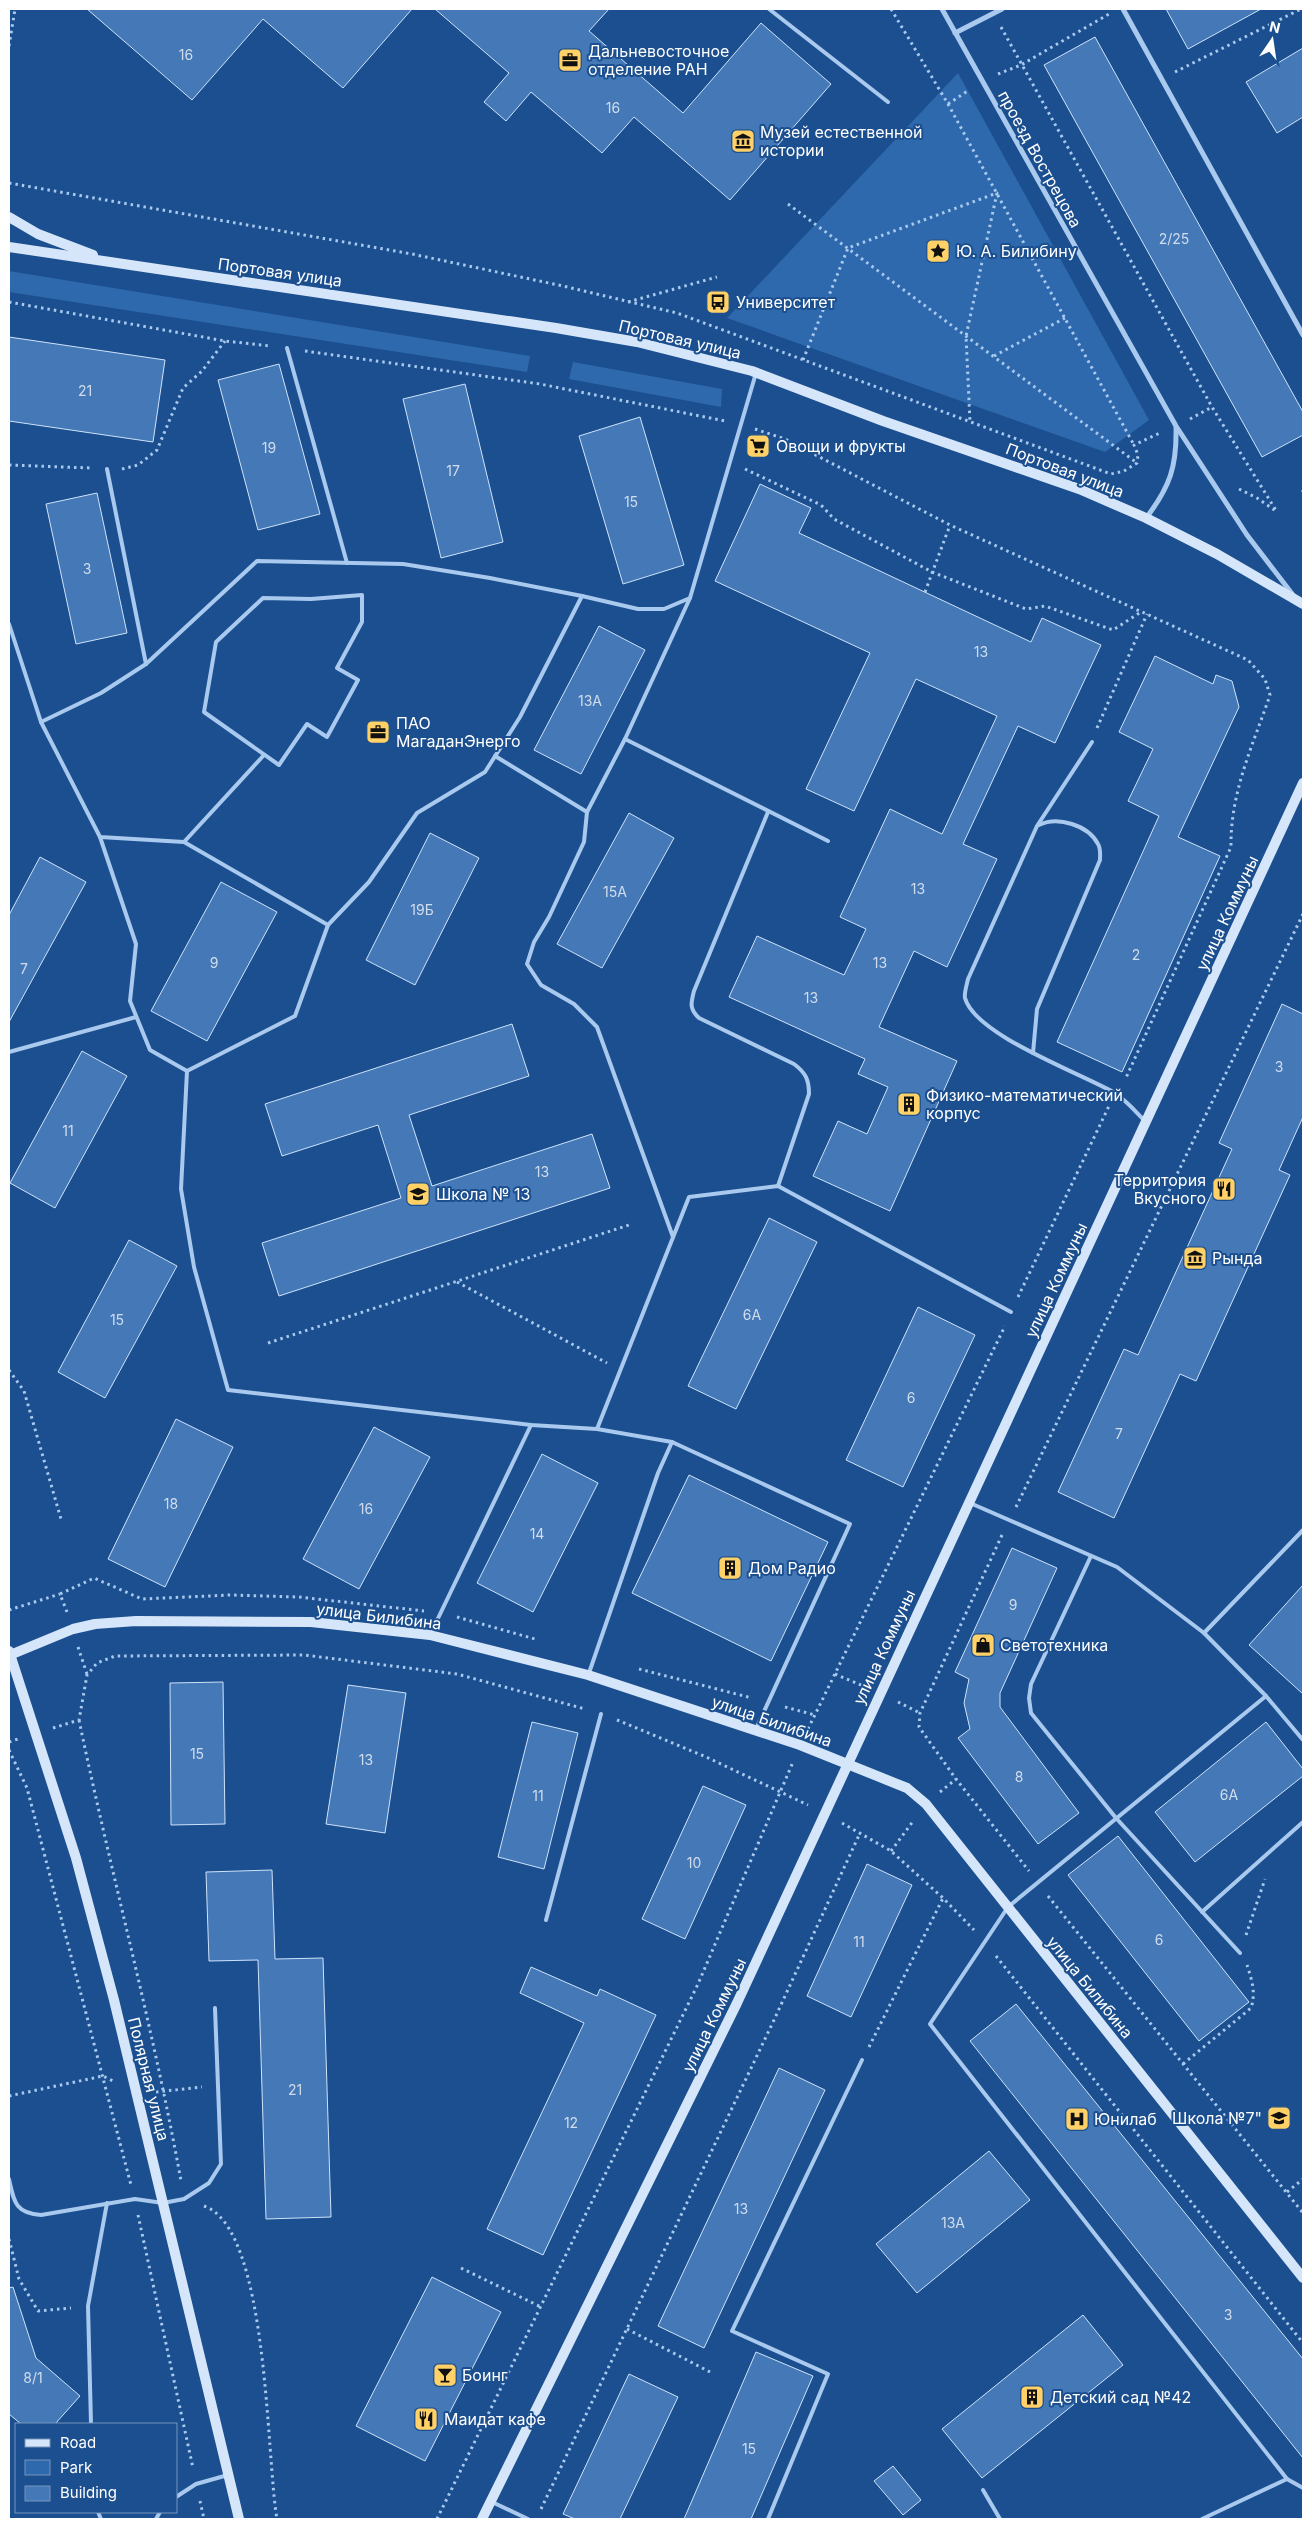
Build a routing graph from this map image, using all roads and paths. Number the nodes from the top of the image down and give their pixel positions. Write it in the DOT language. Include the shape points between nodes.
graph roads {
  1 [pos="15,9"];
  2 [pos="769,9"];
  3 [pos="891,9"];
  4 [pos="942,9"];
  5 [pos="1002,9"];
  6 [pos="1123,9"];
  7 [pos="1301,9"];
  8 [pos="994,13"];
  9 [pos="1110,13"];
  10 [pos="955,34"];
  11 [pos="9,46"];
  12 [pos="1021,65"];
  13 [pos="1162,79"];
  14 [pos="982,81"];
  15 [pos="888,102"];
  16 [pos="948,104"];
  17 [pos="997,193"];
  18 [pos="788,204"];
  19 [pos="9,217"];
  20 [pos="9,247"];
  21 [pos="848,248"];
  22 [pos="110,262"];
  23 [pos="717,277"];
  24 [pos="9,302"];
  25 [pos="628,302"];
  26 [pos="1066,318"];
  27 [pos="1303,335"];
  28 [pos="966,336"];
  29 [pos="225,341"];
  30 [pos="287,348"];
  31 [pos="994,356"];
  32 [pos="803,360"];
  33 [pos="756,373"];
  34 [pos="1212,407"];
  35 [pos="970,422"];
  36 [pos="740,424"];
  37 [pos="1176,426"];
  38 [pos="1134,445"];
  39 [pos="731,462"];
  40 [pos="1137,463"];
  41 [pos="9,465"];
  42 [pos="107,469"];
  43 [pos="1277,512"];
  44 [pos="1146,518"];
  45 [pos="950,525"];
  46 [pos="347,563"];
  47 [pos="932,572"];
  48 [pos="925,592"];
  49 [pos="582,596"];
  50 [pos="690,598"];
  51 [pos="1300,602"];
  52 [pos="1141,612"];
  53 [pos="1147,614"];
  54 [pos="9,624"];
  55 [pos="146,664"];
  56 [pos="40,722"];
  57 [pos="625,739"];
  58 [pos="1092,742"];
  59 [pos="264,755"];
  60 [pos="495,756"];
  61 [pos="1303,783"];
  62 [pos="587,812"];
  63 [pos="768,812"];
  64 [pos="1037,826"];
  65 [pos="100,836"];
  66 [pos="828,841"];
  67 [pos="184,842"];
  68 [pos="1303,914"];
  69 [pos="328,925"];
  70 [pos="136,1017"];
  71 [pos="9,1052"];
  72 [pos="1033,1053"];
  73 [pos="187,1071"];
  74 [pos="1115,1093"];
  75 [pos="1147,1122"];
  76 [pos="778,1186"];
  77 [pos="632,1224"];
  78 [pos="673,1237"];
  79 [pos="457,1282"];
  80 [pos="1011,1312"];
  81 [pos="268,1343"];
  82 [pos="9,1370"];
  83 [pos="620,1370"];
  84 [pos="531,1425"];
  85 [pos="597,1429"];
  86 [pos="672,1442"];
  87 [pos="968,1502"];
  88 [pos="61,1518"];
  89 [pos="1010,1520"];
  90 [pos="1303,1530"];
  91 [pos="1091,1556"];
  92 [pos="60,1594"];
  93 [pos="9,1610"];
  94 [pos="1204,1633"];
  95 [pos="430,1635"];
  96 [pos="9,1654"];
  97 [pos="588,1675"];
  98 [pos="1266,1696"];
  99 [pos="601,1714"];
  100 [pos="79,1720"];
  101 [pos="755,1730"];
  102 [pos="36,1734"];
  103 [pos="1303,1740"];
  104 [pos="9,1742"];
  105 [pos="800,1745"];
  106 [pos="9,1750"];
  107 [pos="847,1764"];
  108 [pos="780,1793"];
  109 [pos="825,1813"];
  110 [pos="1116,1818"];
  111 [pos="1303,1822"];
  112 [pos="860,1833"];
  113 [pos="1276,1846"];
  114 [pos="943,1898"];
  115 [pos="1008,1907"];
  116 [pos="1202,1912"];
  117 [pos="546,1920"];
  118 [pos="985,1942"];
  119 [pos="1240,1953"];
  120 [pos="215,2008"];
  121 [pos="862,2060"];
  122 [pos="1183,2064"];
  123 [pos="102,2076"];
  124 [pos="217,2085"];
  125 [pos="165,2091"];
  126 [pos="137,2094"];
  127 [pos="9,2096"];
  128 [pos="9,2179"];
  129 [pos="1303,2179"];
  130 [pos="1286,2192"];
  131 [pos="135,2199"];
  132 [pos="184,2199"];
  133 [pos="163,2202"];
  134 [pos="107,2203"];
  135 [pos="9,2239"];
  136 [pos="461,2268"];
  137 [pos="1303,2278"];
  138 [pos="88,2306"];
  139 [pos="541,2307"];
  140 [pos="626,2329"];
  141 [pos="1303,2343"];
  142 [pos="712,2373"];
  143 [pos="91,2423"];
  144 [pos="228,2475"];
  145 [pos="1287,2479"];
  146 [pos="196,2484"];
  147 [pos="1303,2488"];
  148 [pos="983,2490"];
  149 [pos="178,2496"];
  150 [pos="491,2501"];
  151 [pos="540,2511"];
  152 [pos="204,2519"];
  153 [pos="239,2519"];
  154 [pos="277,2519"];
  155 [pos="437,2519"];
  156 [pos="482,2519"];
  157 [pos="528,2519"];
  158 [pos="768,2519"];
  159 [pos="1000,2519"];
  160 [pos="1202,2519"];
  1 -- 11 [label="path"];
  2 -- 15 [label="lane"];
  3 -- 16 [label="path"];
  4 -- 10 [label="street, проезд Вострецова"];
  5 -- 8 [label="street"];
  6 -- 13 [label="street"];
  7 -- 13 [label="path"];
  8 -- 10 [label="street"];
  8 -- 12 [label="path"];
  9 -- 12 [label="path"];
  10 -- 14 [label="street, проезд Вострецова"];
  12 -- 14 [label="path"];
  12 -- 34 [label="path"];
  13 -- 27 [label="street"];
  14 -- 16 [label="path"];
  14 -- 37 [label="street, проезд Вострецова"];
  16 -- 17 [label="path"];
  17 -- 21 [label="path"];
  17 -- 26 [label="path"];
  17 -- 28 [label="path"];
  18 -- 21 [label="path"];
  19 -- 22 [label="street" via="38,234"];
  20 -- 22 [label="street, Портовая улица"];
  21 -- 28 [label="path"];
  21 -- 32 [label="path"];
  22 -- 33 [label="street, Портовая улица" via="637,342"];
  23 -- 25 [label="path"];
  24 -- 29 [label="path"];
  26 -- 31 [label="path"];
  26 -- 38 [label="path"];
  28 -- 31 [label="path"];
  28 -- 35 [label="path"];
  29 -- 30 [label="path"];
  29 -- 42 [label="path" via="183,388 157,450 138,465 120,470"];
  30 -- 36 [label="path" via="540,384"];
  30 -- 46 [label="lane"];
  31 -- 40 [label="path"];
  33 -- 36 [label="lane"];
  33 -- 44 [label="street, Портовая улица" via="1078,489"];
  34 -- 37 [label="path"];
  34 -- 43 [label="path"];
  36 -- 39 [label="lane"];
  36 -- 45 [label="path" via="785,439"];
  37 -- 44 [label="street, проезд Вострецова" via="1173,471 1162,497"];
  37 -- 51 [label="street, проезд Вострецова" via="1247,535"];
  39 -- 47 [label="path" via="821,505 834,519"];
  39 -- 50 [label="lane"];
  41 -- 42 [label="path"];
  42 -- 55 [label="lane"];
  44 -- 51 [label="street, Портовая улица"];
  45 -- 47 [label="path"];
  45 -- 52 [label="path"];
  46 -- 49 [label="lane" via="403,564"];
  46 -- 55 [label="lane" via="257,561"];
  47 -- 48 [label="path"];
  47 -- 52 [label="path" via="1026,609 1045,606 1113,630"];
  49 -- 50 [label="lane" via="638,609 664,609"];
  49 -- 60 [label="lane" via="520,717"];
  50 -- 57 [label="lane"];
  52 -- 53 [label="path"];
  53 -- 58 [label="path"];
  53 -- 74 [label="path" via="1248,660 1265,679 1270,695 1234,798 1231,847 1125,1080"];
  54 -- 56 [label="lane"];
  55 -- 56 [label="lane" via="101,692"];
  56 -- 65 [label="lane"];
  57 -- 62 [label="lane"];
  57 -- 63 [label="lane"];
  58 -- 64 [label="lane"];
  59 -- 59 [label="lane" via="279,765 307,724 327,737 358,680 337,668 362,622 362,595 311,600 264,598 216,642 204,712"];
  59 -- 67 [label="lane"];
  60 -- 62 [label="lane"];
  60 -- 69 [label="lane" via="485,772 417,813 369,882"];
  61 -- 75 [label="street, улица Коммуны"];
  62 -- 78 [label="lane" via="584,842 534,942 527,964 541,985 574,1004 597,1027"];
  63 -- 66 [label="lane"];
  63 -- 76 [label="lane" via="690,1004 699,1018 794,1064 804,1072 809,1082 809,1094"];
  64 -- 72 [label="lane" via="972,970 964,997 973,1012 996,1032"];
  64 -- 72 [label="lane" via="1059,820 1077,826 1100,846 1100,860 1037,1009"];
  65 -- 67 [label="lane"];
  65 -- 70 [label="lane" via="136,944 130,1001"];
  67 -- 69 [label="lane"];
  68 -- 89 [label="path"];
  69 -- 73 [label="lane" via="294,1016"];
  70 -- 71 [label="lane"];
  70 -- 73 [label="lane" via="150,1050"];
  72 -- 74 [label="lane"];
  73 -- 84 [label="lane" via="181,1189 194,1267 228,1390"];
  74 -- 75 [label="lane"];
  74 -- 80 [label="path"];
  75 -- 87 [label="street, улица Коммуны"];
  76 -- 78 [label="lane" via="689,1197"];
  76 -- 80 [label="lane"];
  77 -- 79 [label="path"];
  78 -- 83 [label="lane"];
  79 -- 81 [label="path"];
  79 -- 83 [label="path"];
  80 -- 105 [label="path"];
  82 -- 88 [label="path" via="24,1391"];
  83 -- 85 [label="lane"];
  84 -- 85 [label="lane"];
  84 -- 95 [label="lane"];
  85 -- 86 [label="lane"];
  86 -- 97 [label="lane" via="658,1473"];
  86 -- 101 [label="lane" via="850,1524"];
  87 -- 89 [label="lane"];
  87 -- 107 [label="street, улица Коммуны"];
  89 -- 91 [label="lane"];
  90 -- 94 [label="lane"];
  91 -- 94 [label="lane" via="1118,1567"];
  91 -- 110 [label="lane" via="1031,1684 1029,1698 1031,1714"];
  92 -- 93 [label="path"];
  94 -- 98 [label="lane"];
  95 -- 96 [label="street, улица Билибина" via="311,1622 136,1621 73,1629"];
  95 -- 97 [label="street, улица Билибина"];
  96 -- 102 [label="street, Полярная улица"];
  97 -- 101 [label="street, улица Билибина"];
  98 -- 103 [label="lane"];
  98 -- 110 [label="lane"];
  99 -- 100 [label="path" via="457,1674 304,1655 115,1656 97,1663 87,1675"];
  99 -- 108 [label="path" via="704,1756"];
  99 -- 117 [label="lane"];
  100 -- 102 [label="path"];
  100 -- 125 [label="path"];
  101 -- 105 [label="street, улица Билибина"];
  102 -- 104 [label="path"];
  102 -- 126 [label="street, Полярная улица" via="76,1858"];
  105 -- 107 [label="street, улица Билибина"];
  105 -- 108 [label="path"];
  106 -- 123 [label="path" via="27,1788"];
  107 -- 109 [label="street, улица Коммуны"];
  107 -- 115 [label="street, улица Билибина" via="916,1795"];
  108 -- 109 [label="path"];
  108 -- 139 [label="path" via="698,1984"];
  109 -- 112 [label="path"];
  109 -- 150 [label="street, улица Коммуны" via="737,2003"];
  110 -- 115 [label="lane"];
  110 -- 116 [label="lane"];
  111 -- 113 [label="lane"];
  112 -- 114 [label="path" via="891,1852"];
  112 -- 140 [label="path"];
  113 -- 116 [label="lane"];
  113 -- 119 [label="path"];
  114 -- 118 [label="path"];
  114 -- 121 [label="path"];
  115 -- 118 [label="lane"];
  115 -- 137 [label="street, улица Билибина"];
  116 -- 119 [label="lane"];
  118 -- 141 [label="path"];
  118 -- 145 [label="lane" via="930,2024"];
  119 -- 122 [label="path" via="1254,1986 1251,2008"];
  120 -- 124 [label="lane"];
  121 -- 158 [label="lane" via="732,2331 828,2374"];
  123 -- 126 [label="path"];
  123 -- 127 [label="path"];
  123 -- 131 [label="path"];
  124 -- 125 [label="path"];
  124 -- 132 [label="lane" via="221,2164 209,2183"];
  125 -- 126 [label="path"];
  125 -- 132 [label="path"];
  126 -- 133 [label="street, Полярная улица"];
  128 -- 134 [label="lane" via="14,2201 28,2214 41,2215"];
  129 -- 130 [label="path"];
  131 -- 133 [label="lane"];
  131 -- 134 [label="lane"];
  131 -- 146 [label="path"];
  132 -- 133 [label="lane"];
  132 -- 154 [label="path" via="213,2209 237,2240 259,2324"];
  133 -- 144 [label="street, Полярная улица"];
  134 -- 138 [label="lane"];
  135 -- 138 [label="path" via="19,2279 38,2311"];
  136 -- 139 [label="path"];
  138 -- 143 [label="lane"];
  139 -- 155 [label="path"];
  140 -- 142 [label="path"];
  140 -- 151 [label="path"];
  144 -- 146 [label="lane"];
  144 -- 153 [label="street, Полярная улица"];
  145 -- 147 [label="lane"];
  145 -- 160 [label="lane"];
  146 -- 149 [label="lane"];
  146 -- 152 [label="path"];
  148 -- 159 [label="lane"];
  150 -- 156 [label="street, улица Коммуны"];
  150 -- 157 [label="lane"];
}
